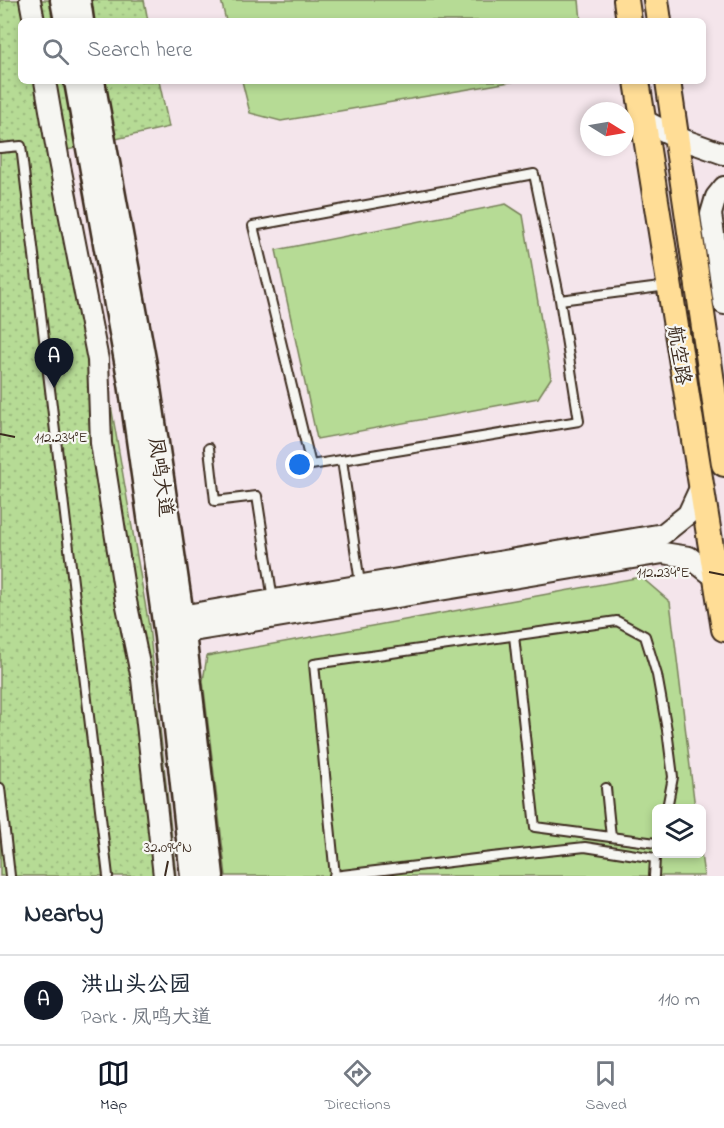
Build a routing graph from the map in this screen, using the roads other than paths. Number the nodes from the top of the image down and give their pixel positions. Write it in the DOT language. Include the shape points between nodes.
graph roads {
  1 [pos="30,0"];
  2 [pos="62,0"];
  3 [pos="78,0"];
  4 [pos="626,0"];
  5 [pos="656,0"];
  6 [pos="33,18"];
  7 [pos="65,18"];
  8 [pos="81,18"];
  9 [pos="629,18"];
  10 [pos="659,18"];
  11 [pos="46,84"];
  12 [pos="77,84"];
  13 [pos="93,84"];
  14 [pos="638,84"];
  15 [pos="668,84"];
  16 [pos="643,120"];
  17 [pos="676,137"];
  18 [pos="97,147"];
  19 [pos="0,148"];
  20 [pos="724,154"];
  21 [pos="724,187"];
  22 [pos="669,286"];
  23 [pos="560,300"];
  24 [pos="724,304"];
  25 [pos="209,448"];
  26 [pos="342,460"];
  27 [pos="724,464"];
  28 [pos="701,486"];
  29 [pos="716,578"];
  30 [pos="361,585"];
  31 [pos="273,600"];
  32 [pos="174,626"];
  33 [pos="724,629"];
  34 [pos="514,636"];
  35 [pos="0,788"];
  36 [pos="606,788"];
  37 [pos="668,804"];
  38 [pos="611,837"];
  39 [pos="652,842"];
  40 [pos="652,855"];
  41 [pos="656,858"];
  42 [pos="10,876"];
  43 [pos="108,876"];
  44 [pos="164,876"];
  45 [pos="192,876"];
  46 [pos="212,876"];
  47 [pos="334,876"];
  48 [pos="654,876"];
  1 -- 6 [label="street"];
  2 -- 7 [label="main road"];
  3 -- 8 [label="main road"];
  4 -- 9 [label="main road"];
  5 -- 10 [label="main road"];
  11 -- 44 [label="street" via="98,360 101,443 141,679"];
  12 -- 18 [label="main road, 凤鸣大道"];
  13 -- 18 [label="main road, 凤鸣大道"];
  14 -- 16 [label="main road, 航空路"];
  15 -- 17 [label="main road, 航空路"];
  16 -- 17 [label="street"];
  16 -- 22 [label="main road, 航空路"];
  17 -- 20 [label="street"];
  17 -- 27 [label="main road, 航空路"];
  18 -- 32 [label="main road, 凤鸣大道" via="130,383"];
  19 -- 43 [label="lane" via="21,146"];
  21 -- 24 [label="street" via="711,214"];
  22 -- 23 [label="lane"];
  22 -- 28 [label="main road, 航空路"];
  23 -- 26 [label="lane" via="579,421"];
  23 -- 26 [label="lane" via="534,174 253,226 311,465"];
  25 -- 31 [label="lane" via="214,501 257,496"];
  26 -- 30 [label="lane"];
  28 -- 29 [label="main road, 航空路"];
  28 -- 30 [label="street" via="688,514 663,534"];
  29 -- 32 [label="street" via="689,557 663,553"];
  29 -- 33 [label="main road, 航空路"];
  30 -- 31 [label="street"];
  31 -- 32 [label="street"];
  32 -- 45 [label="main road, 凤鸣大道"];
  32 -- 46 [label="main road, 凤鸣大道"];
  34 -- 37 [label="lane" via="617,621 645,636 667,730 673,777"];
  34 -- 38 [label="lane" via="535,827"];
  34 -- 47 [label="lane" via="314,664"];
  35 -- 42 [label="lane"];
  36 -- 38 [label="lane"];
  38 -- 39 [label="lane"];
  40 -- 47 [label="lane" via="585,847"];
  41 -- 48 [label="lane"];
}
